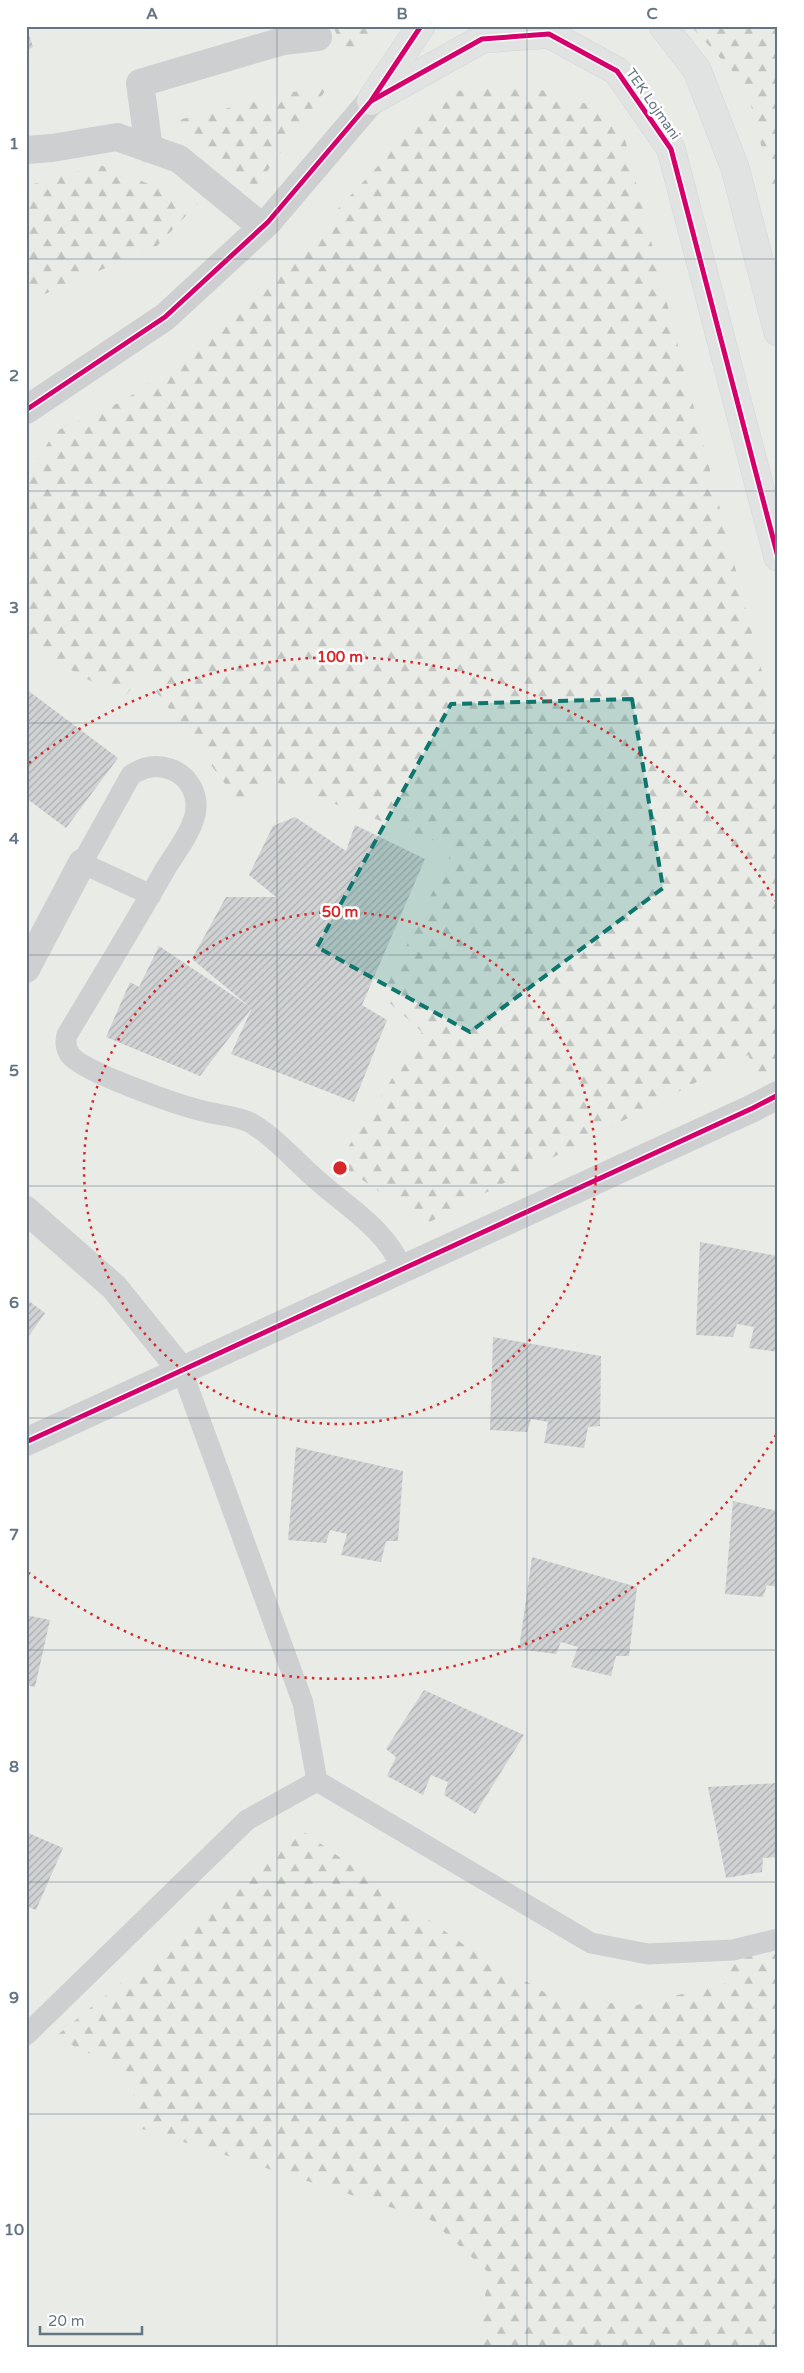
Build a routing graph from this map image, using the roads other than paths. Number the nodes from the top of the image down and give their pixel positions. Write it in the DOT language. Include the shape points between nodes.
graph roads {
  1 [pos="421,26"];
  2 [pos="663,26"];
  3 [pos="318,37"];
  4 [pos="371,101"];
  5 [pos="149,149"];
  6 [pos="26,150"];
  7 [pos="262,228"];
  8 [pos="778,332"];
  9 [pos="26,410"];
  10 [pos="778,557"];
  11 [pos="82,863"];
  12 [pos="151,895"];
  13 [pos="26,969"];
  14 [pos="778,1095"];
  15 [pos="765,1107"];
  16 [pos="26,1210"];
  17 [pos="402,1270"];
  18 [pos="182,1371"];
  19 [pos="26,1442"];
  20 [pos="316,1781"];
  21 [pos="778,1939"];
  22 [pos="26,2035"];
  1 -- 4 [label="street"];
  2 -- 8 [label="street" via="697,70 735,168"];
  3 -- 5 [label="street" via="283,41 140,83"];
  4 -- 7 [label="street"];
  4 -- 10 [label="street, TEK Lojmani" via="482,39 549,34 617,72 671,149"];
  5 -- 6 [label="street" via="117,138"];
  5 -- 7 [label="street" via="179,159"];
  7 -- 9 [label="street" via="165,317"];
  11 -- 12 [label="lane"];
  11 -- 12 [label="lane" via="131,775 152,766 174,770 191,786 195,796 194,819"];
  11 -- 13 [label="street"];
  12 -- 17 [label="lane" via="66,1035 70,1055 115,1080 155,1096 250,1122 386,1241"];
  14 -- 15 [label="street"];
  15 -- 17 [label="street"];
  16 -- 18 [label="street" via="114,1287"];
  17 -- 18 [label="street"];
  18 -- 19 [label="street"];
  18 -- 20 [label="lane" via="303,1703"];
  20 -- 21 [label="lane" via="591,1943 648,1954 734,1950"];
  20 -- 22 [label="lane" via="246,1820"];
}
